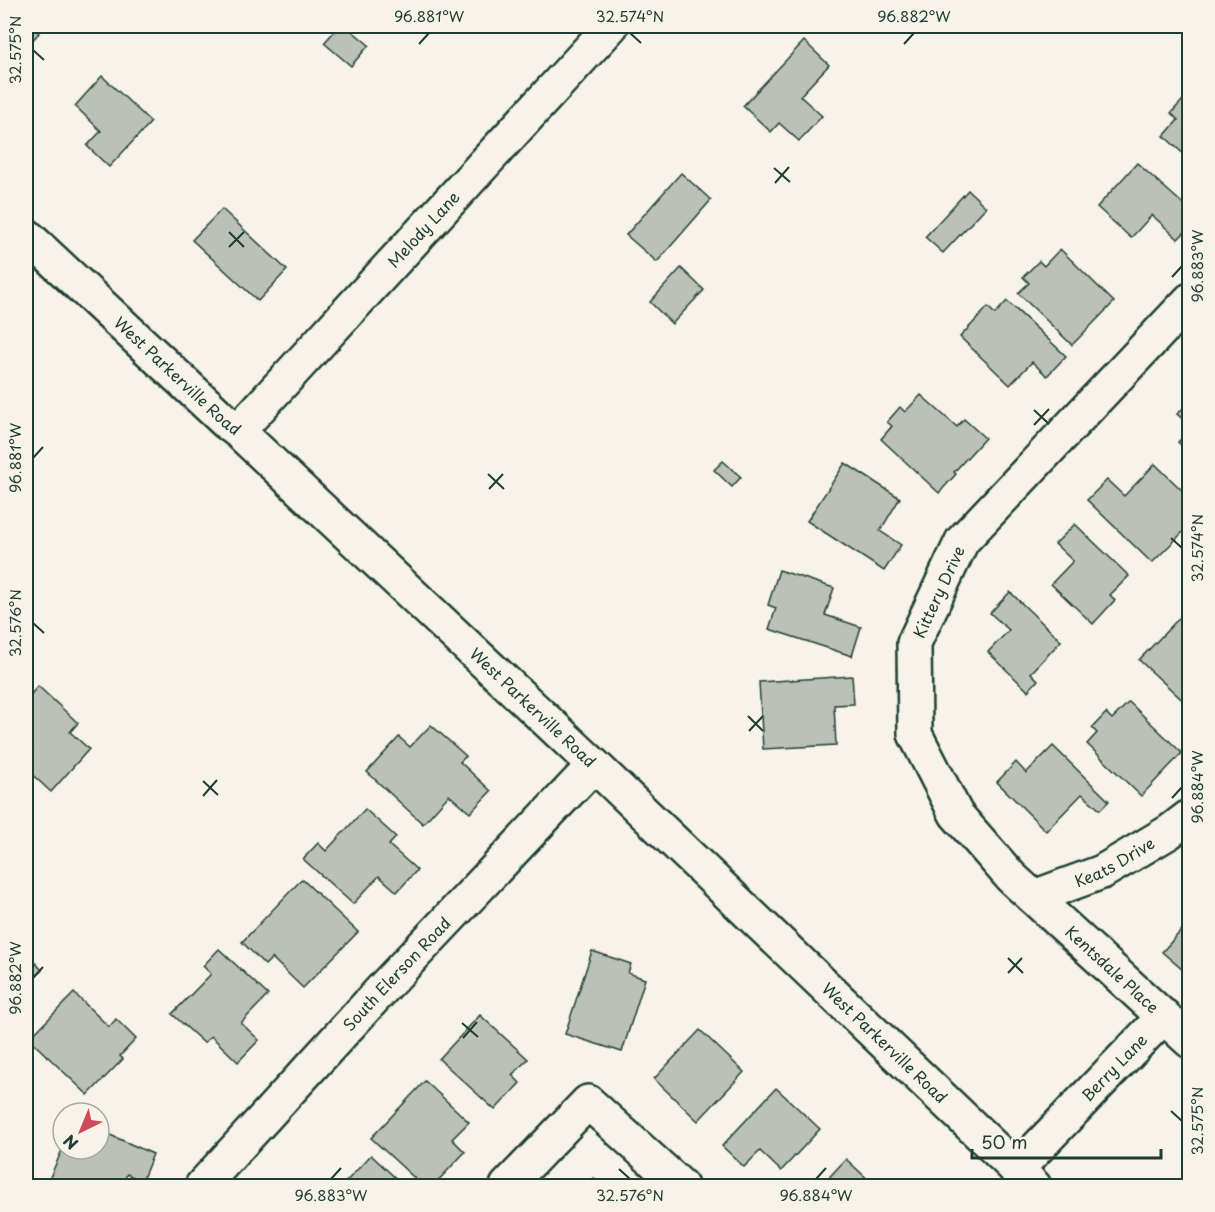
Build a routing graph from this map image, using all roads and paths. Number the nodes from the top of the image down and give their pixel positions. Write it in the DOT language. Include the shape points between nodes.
graph roads {
  1 [pos="610,26"];
  2 [pos="26,235"];
  3 [pos="1190,300"];
  4 [pos="238,432"];
  5 [pos="594,765"];
  6 [pos="1190,816"];
  7 [pos="1034,897"];
  8 [pos="1164,1016"];
  9 [pos="1190,1041"];
  10 [pos="1025,1178"];
  11 [pos="202,1186"];
  12 [pos="507,1186"];
  13 [pos="681,1186"];
  1 -- 4 [label="street, Melody Lane"];
  2 -- 4 [label="street, West Parkerville Road"];
  3 -- 7 [label="street, Kittery Drive" via="962,541 914,643 915,734 956,814 1011,877"];
  4 -- 5 [label="street, West Parkerville Road"];
  5 -- 10 [label="street, West Parkerville Road"];
  5 -- 11 [label="street, South Elerson Road"];
  6 -- 7 [label="street, Keats Drive" via="1102,872"];
  7 -- 8 [label="street, Kentsdale Place"];
  8 -- 9 [label="street, Kentsdale Place"];
  8 -- 10 [label="street, Berry Lane"];
  12 -- 13 [label="street" via="588,1102"];
}
